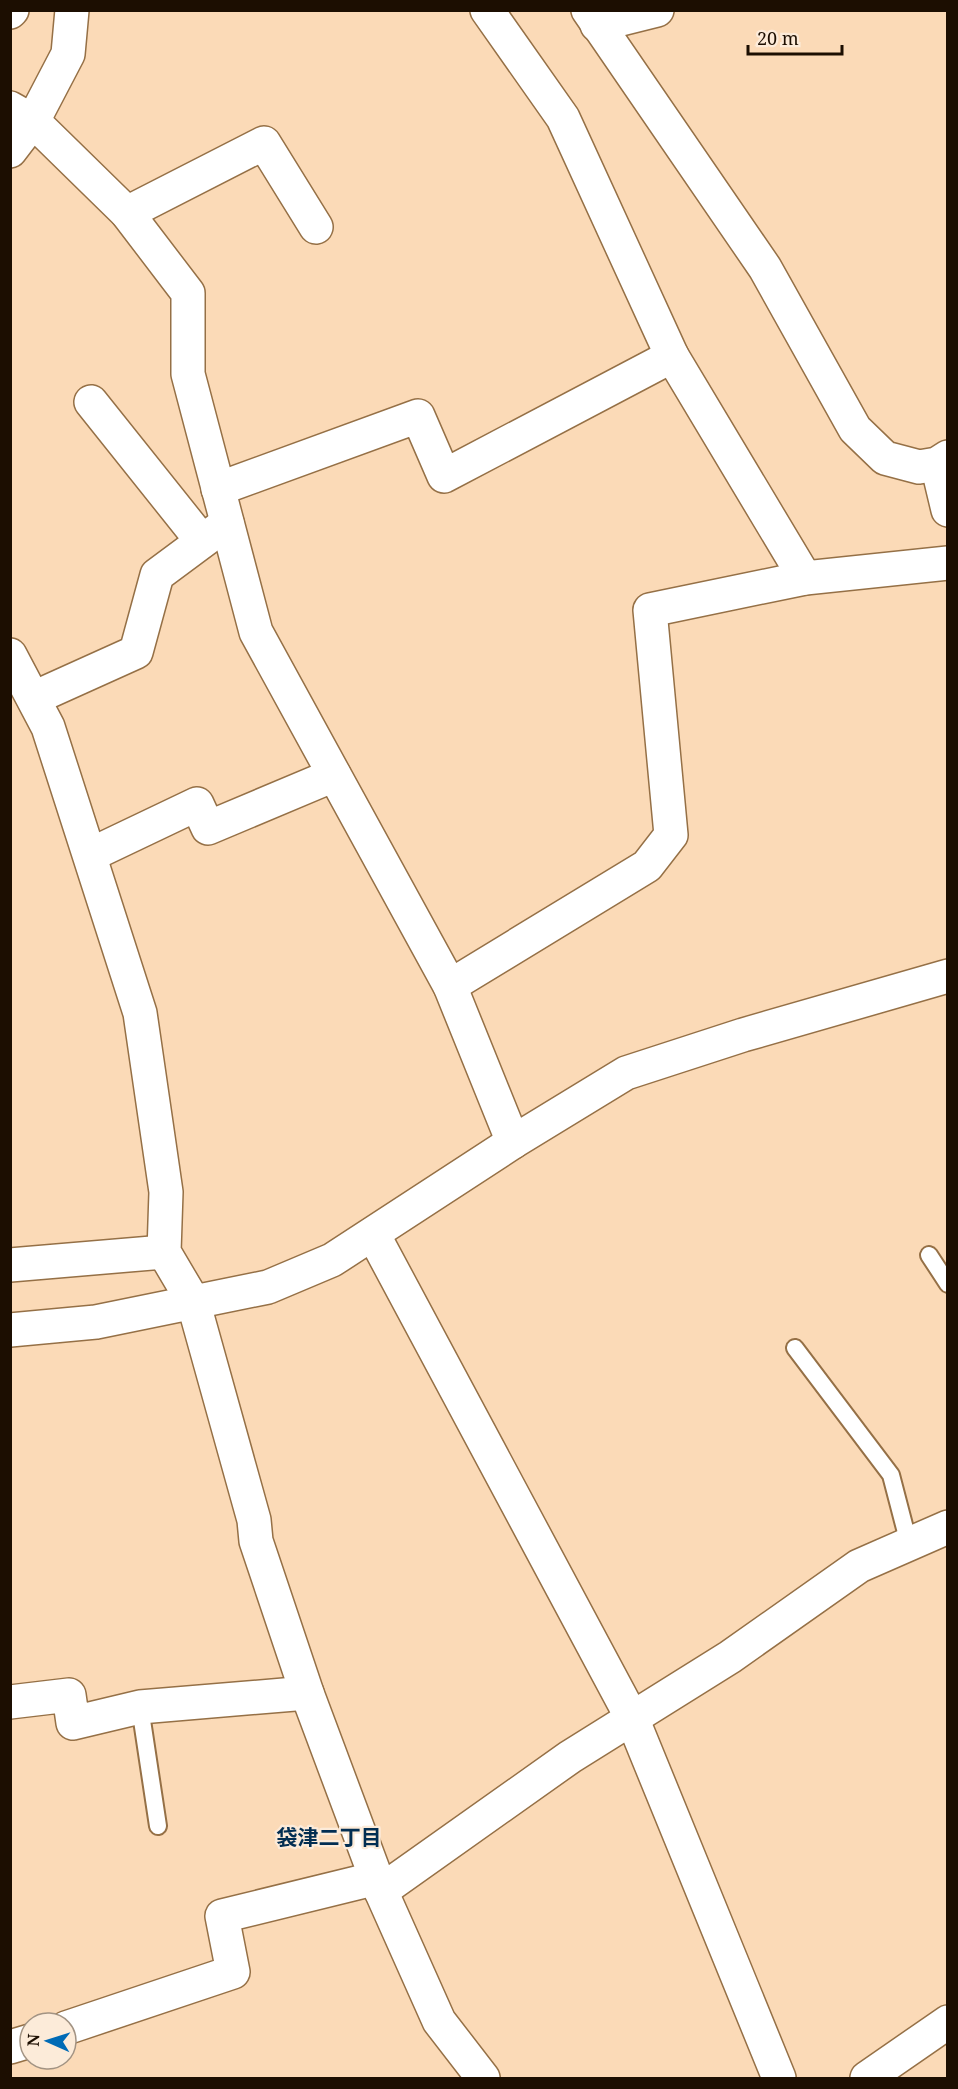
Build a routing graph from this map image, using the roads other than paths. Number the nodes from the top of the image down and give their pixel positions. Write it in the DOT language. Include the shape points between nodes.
graph roads {
  1 [pos="72,10"];
  2 [pos="487,10"];
  3 [pos="657,10"];
  4 [pos="592,18"];
  5 [pos="22,115"];
  6 [pos="10,151"];
  7 [pos="127,213"];
  8 [pos="316,227"];
  9 [pos="672,356"];
  10 [pos="91,402"];
  11 [pos="942,461"];
  12 [pos="218,489"];
  13 [pos="948,510"];
  14 [pos="215,532"];
  15 [pos="948,563"];
  16 [pos="805,578"];
  17 [pos="10,655"];
  18 [pos="34,698"];
  19 [pos="333,775"];
  20 [pos="90,855"];
  21 [pos="948,976"];
  22 [pos="450,986"];
  23 [pos="513,1142"];
  24 [pos="373,1234"];
  25 [pos="164,1252"];
  26 [pos="929,1255"];
  27 [pos="10,1265"];
  28 [pos="948,1284"];
  29 [pos="193,1301"];
  30 [pos="10,1330"];
  31 [pos="795,1348"];
  32 [pos="948,1527"];
  33 [pos="909,1544"];
  34 [pos="307,1693"];
  35 [pos="10,1702"];
  36 [pos="140,1707"];
  37 [pos="632,1718"];
  38 [pos="158,1826"];
  39 [pos="379,1885"];
  40 [pos="948,2022"];
  41 [pos="78,2024"];
  42 [pos="483,2079"];
  43 [pos="779,2079"];
  44 [pos="867,2079"];
  1 -- 5 [label="street" via="68,54"];
  2 -- 9 [label="street" via="563,118"];
  3 -- 4 [label="street"];
  4 -- 11 [label="street" via="765,268 855,429 885,458 920,467"];
  5 -- 6 [label="street"];
  5 -- 7 [label="street"];
  7 -- 8 [label="street" via="264,143"];
  7 -- 12 [label="street" via="188,293 188,374"];
  9 -- 12 [label="street" via="444,476 418,416"];
  9 -- 16 [label="street"];
  10 -- 14 [label="street"];
  11 -- 13 [label="street"];
  12 -- 14 [label="street"];
  14 -- 18 [label="street" via="157,575 136,652"];
  14 -- 19 [label="street" via="255,632"];
  15 -- 16 [label="street"];
  16 -- 22 [label="street" via="650,610 671,836 647,866"];
  17 -- 18 [label="street"];
  18 -- 20 [label="street" via="48,727"];
  19 -- 20 [label="street" via="208,828 197,804"];
  19 -- 22 [label="street"];
  20 -- 25 [label="street" via="140,1013 166,1192"];
  21 -- 23 [label="street" via="626,1073"];
  22 -- 23 [label="street"];
  23 -- 24 [label="street"];
  24 -- 29 [label="street" via="332,1260 268,1287"];
  24 -- 37 [label="street"];
  25 -- 27 [label="street"];
  25 -- 29 [label="street"];
  26 -- 28 [label="lane"];
  29 -- 30 [label="street" via="96,1322"];
  29 -- 34 [label="street" via="254,1520 256,1541"];
  31 -- 33 [label="lane" via="891,1475"];
  32 -- 33 [label="street"];
  33 -- 37 [label="street" via="859,1566 730,1657"];
  34 -- 36 [label="street"];
  34 -- 39 [label="street"];
  35 -- 36 [label="street" via="69,1695 73,1723"];
  36 -- 38 [label="lane"];
  37 -- 39 [label="street"];
  37 -- 43 [label="street"];
  39 -- 41 [label="street" via="222,1916 233,1972"];
  39 -- 42 [label="street" via="439,2020"];
  40 -- 44 [label="street"];
}
